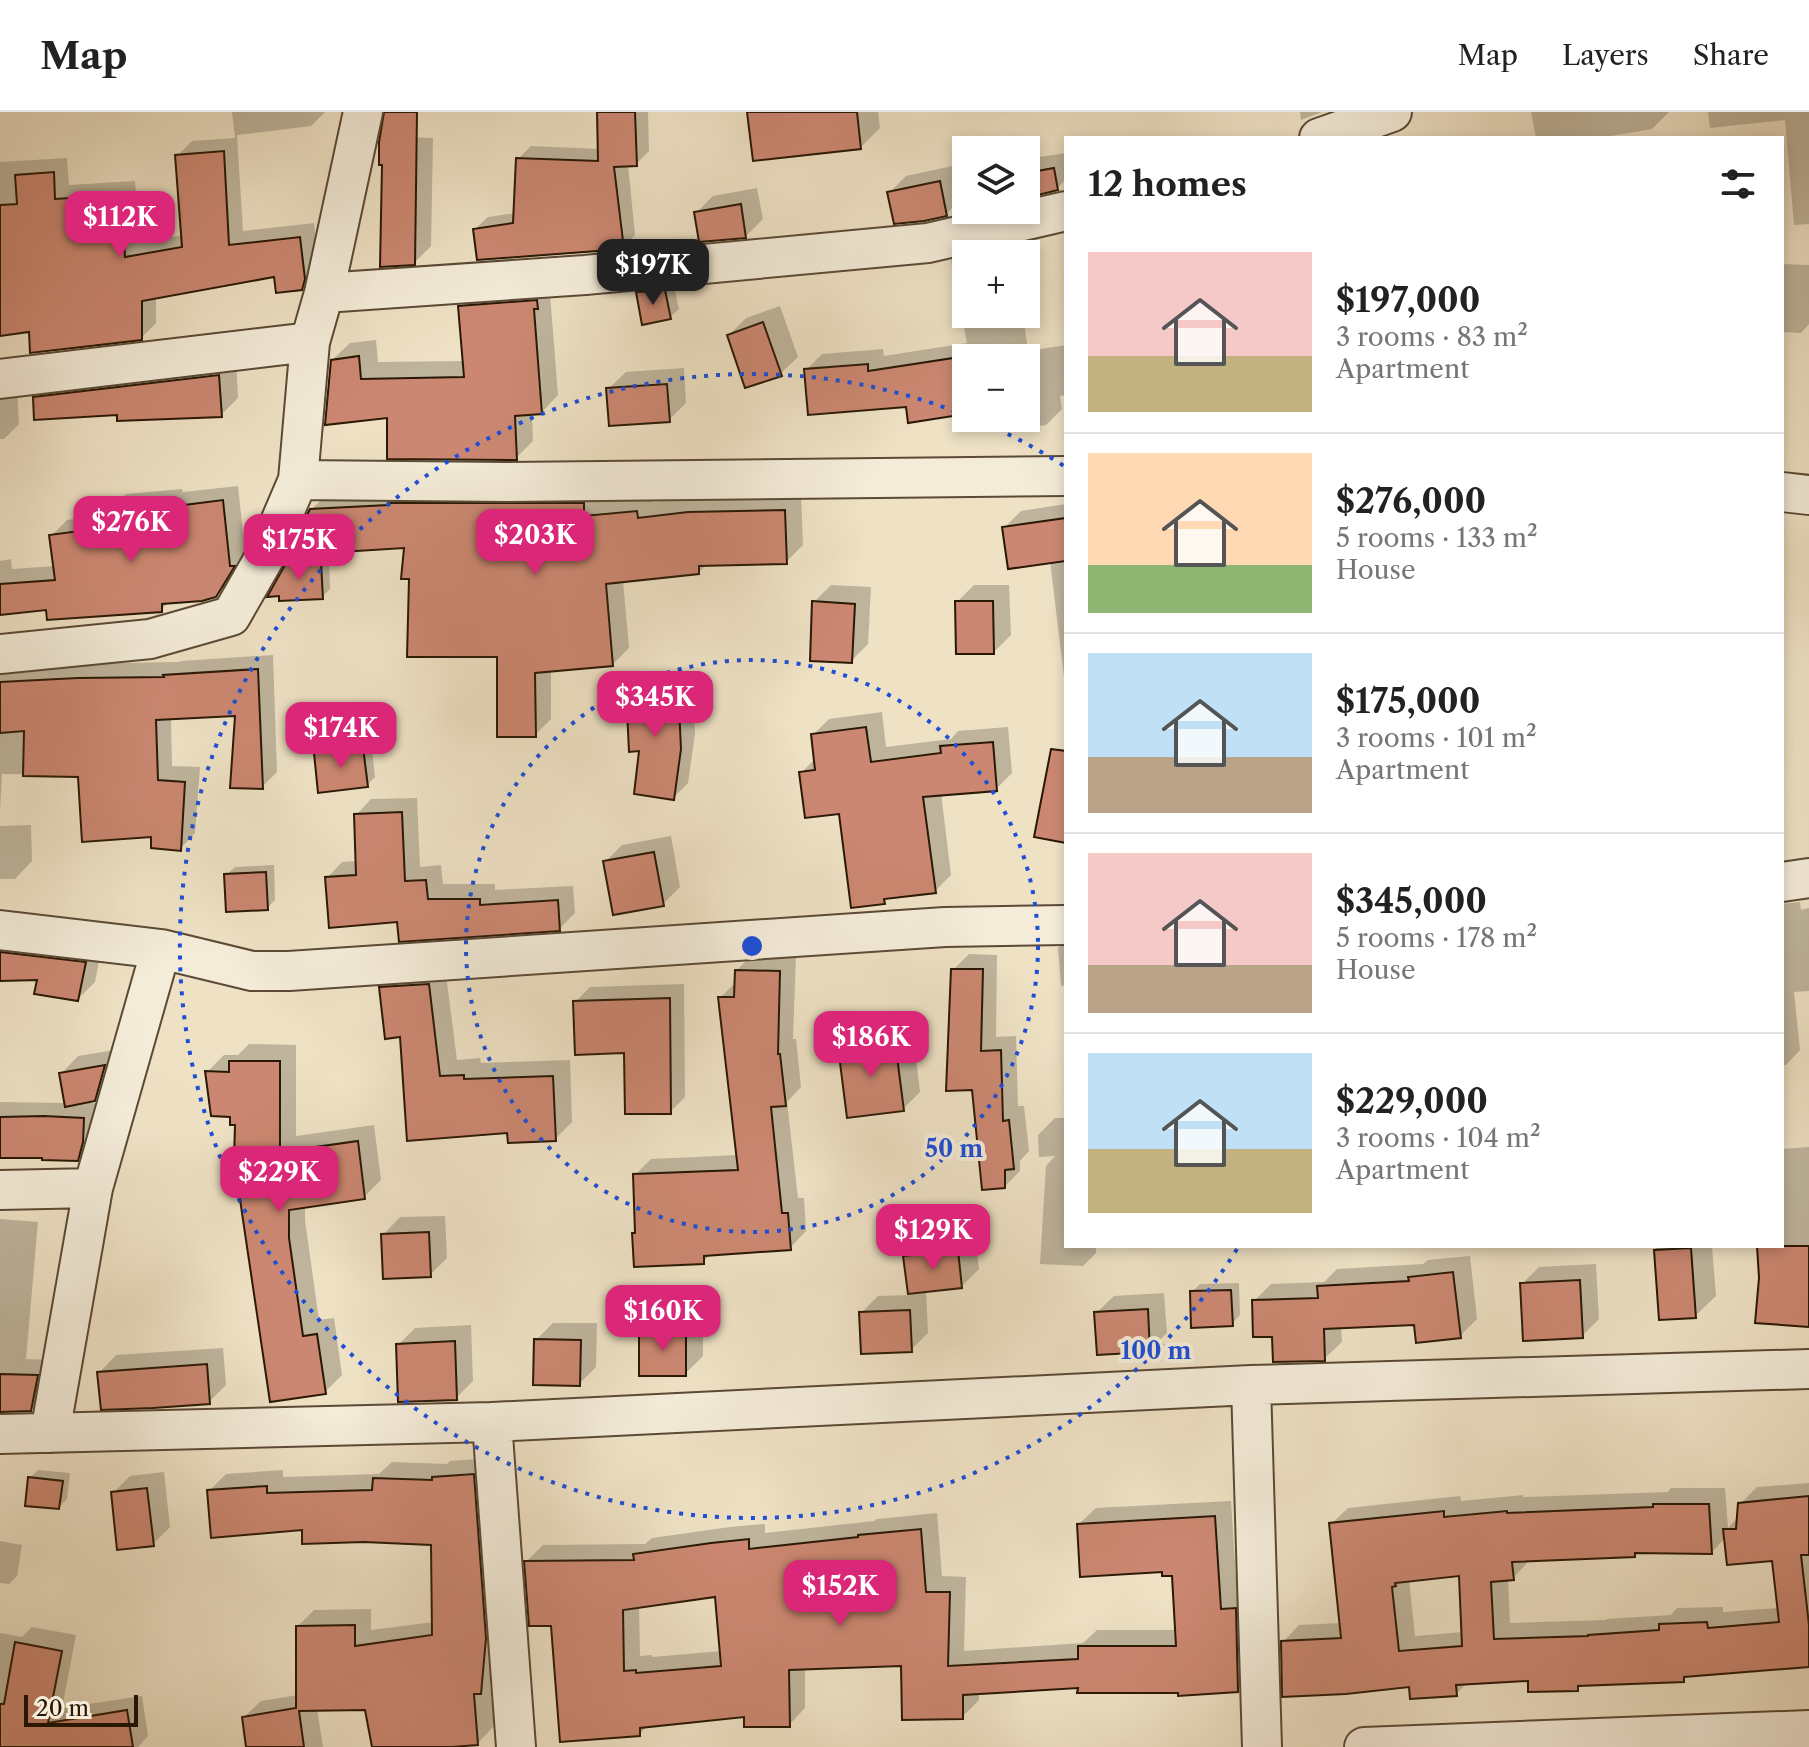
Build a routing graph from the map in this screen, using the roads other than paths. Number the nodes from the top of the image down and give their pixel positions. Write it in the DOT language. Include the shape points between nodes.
graph roads {
  1 [pos="363,112"];
  2 [pos="1392,112"];
  3 [pos="1325,136"];
  4 [pos="1064,211"];
  5 [pos="324,293"];
  6 [pos="310,342"];
  7 [pos="0,379"];
  8 [pos="1064,476"];
  9 [pos="298,480"];
  10 [pos="1784,492"];
  11 [pos="1809,495"];
  12 [pos="0,654"];
  13 [pos="1809,878"];
  14 [pos="1784,882"];
  15 [pos="1064,925"];
  16 [pos="0,930"];
  17 [pos="161,949"];
  18 [pos="93,1188"];
  19 [pos="0,1190"];
  20 [pos="1809,1369"];
  21 [pos="1251,1385"];
  22 [pos="492,1422"];
  23 [pos="50,1433"];
  24 [pos="0,1434"];
  25 [pos="1809,1730"];
  26 [pos="516,1747"];
  27 [pos="1262,1747"];
  28 [pos="1364,1747"];
  1 -- 5 [label="street"];
  2 -- 3 [label="street"];
  4 -- 5 [label="street" via="928,243"];
  5 -- 6 [label="street"];
  6 -- 7 [label="street"];
  6 -- 9 [label="street"];
  8 -- 9 [label="street"];
  9 -- 12 [label="street" via="266,555 231,616 150,639"];
  10 -- 11 [label="street"];
  13 -- 14 [label="street"];
  15 -- 17 [label="street" via="945,927 289,971 252,971"];
  16 -- 17 [label="street"];
  17 -- 18 [label="street"];
  18 -- 19 [label="street"];
  18 -- 23 [label="street"];
  20 -- 21 [label="street"];
  21 -- 22 [label="street"];
  21 -- 27 [label="street"];
  22 -- 23 [label="street"];
  22 -- 26 [label="street"];
  23 -- 24 [label="street"];
  25 -- 28 [label="street"];
}
